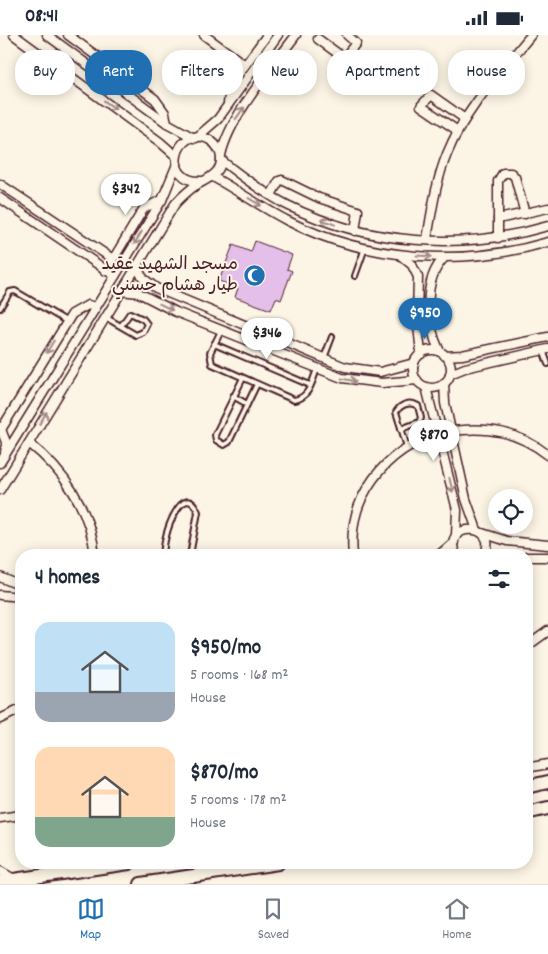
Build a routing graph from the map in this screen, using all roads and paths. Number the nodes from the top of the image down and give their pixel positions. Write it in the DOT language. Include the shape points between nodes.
graph roads {
  1 [pos="14,35"];
  2 [pos="47,35"];
  3 [pos="68,35"];
  4 [pos="204,35"];
  5 [pos="267,35"];
  6 [pos="278,35"];
  7 [pos="296,35"];
  8 [pos="347,35"];
  9 [pos="531,35"];
  10 [pos="317,36"];
  11 [pos="245,65"];
  12 [pos="228,104"];
  13 [pos="466,119"];
  14 [pos="167,123"];
  15 [pos="458,131"];
  16 [pos="195,138"];
  17 [pos="221,159"];
  18 [pos="176,160"];
  19 [pos="213,177"];
  20 [pos="203,181"];
  21 [pos="0,184"];
  22 [pos="271,195"];
  23 [pos="0,198"];
  24 [pos="162,199"];
  25 [pos="548,208"];
  26 [pos="525,214"];
  27 [pos="498,219"];
  28 [pos="548,226"];
  29 [pos="355,231"];
  30 [pos="498,238"];
  31 [pos="427,239"];
  32 [pos="548,242"];
  33 [pos="365,248"];
  34 [pos="395,254"];
  35 [pos="445,257"];
  36 [pos="113,259"];
  37 [pos="136,267"];
  38 [pos="106,271"];
  39 [pos="115,276"];
  40 [pos="355,276"];
  41 [pos="121,291"];
  42 [pos="96,307"];
  43 [pos="0,308"];
  44 [pos="105,317"];
  45 [pos="66,321"];
  46 [pos="121,326"];
  47 [pos="221,330"];
  48 [pos="332,337"];
  49 [pos="548,337"];
  50 [pos="214,344"];
  51 [pos="546,349"];
  52 [pos="421,354"];
  53 [pos="443,354"];
  54 [pos="324,359"];
  55 [pos="414,363"];
  56 [pos="548,365"];
  57 [pos="318,369"];
  58 [pos="450,374"];
  59 [pos="243,378"];
  60 [pos="417,380"];
  61 [pos="444,383"];
  62 [pos="257,384"];
  63 [pos="310,385"];
  64 [pos="426,387"];
  65 [pos="233,397"];
  66 [pos="247,405"];
  67 [pos="1,428"];
  68 [pos="401,429"];
  69 [pos="452,431"];
  70 [pos="439,433"];
  71 [pos="29,443"];
  72 [pos="407,447"];
  73 [pos="548,455"];
  74 [pos="5,456"];
  75 [pos="0,463"];
  76 [pos="0,490"];
  77 [pos="479,532"];
  78 [pos="455,539"];
  79 [pos="548,545"];
  80 [pos="94,549"];
  81 [pos="164,549"];
  82 [pos="191,549"];
  83 [pos="353,549"];
  84 [pos="445,549"];
  85 [pos="456,549"];
  86 [pos="485,549"];
  87 [pos="533,557"];
  88 [pos="548,557"];
  89 [pos="0,577"];
  90 [pos="15,583"];
  91 [pos="0,595"];
  92 [pos="15,596"];
  93 [pos="548,631"];
  94 [pos="533,642"];
  95 [pos="15,712"];
  96 [pos="0,719"];
  97 [pos="548,764"];
  98 [pos="533,767"];
  99 [pos="548,782"];
  100 [pos="533,785"];
  101 [pos="548,808"];
  102 [pos="533,811"];
  103 [pos="15,816"];
  104 [pos="0,818"];
  105 [pos="89,869"];
  106 [pos="239,869"];
  107 [pos="0,871"];
  108 [pos="16,880"];
  109 [pos="0,882"];
  110 [pos="141,884"];
  1 -- 18 [label="street, one-way" via="155,138"];
  2 -- 14 [label="street"];
  3 -- 14 [label="street" via="155,99 165,113"];
  4 -- 11 [label="street"];
  5 -- 11 [label="street"];
  6 -- 12 [label="street"];
  17 -- 7 [label="street, one-way" via="234,122"];
  8 -- 10 [label="street" via="356,43 344,58"];
  9 -- 13 [label="street"];
  11 -- 12 [label="street" via="230,86"];
  12 -- 16 [label="street" via="218,119"];
  13 -- 15 [label="street"];
  13 -- 15 [label="street" via="431,95 421,106"];
  14 -- 16 [label="street"];
  15 -- 31 [label="street" via="440,174"];
  16 -- 17 [label="street" via="208,139 215,144"];
  16 -- 18 [label="street" via="184,142"];
  17 -- 19 [label="street"];
  17 -- 22 [label="street"];
  18 -- 20 [label="street" via="183,176"];
  18 -- 24 [label="street"];
  19 -- 20 [label="street"];
  19 -- 33 [label="street, one-way" via="289,222"];
  20 -- 37 [label="street" via="175,204"];
  21 -- 36 [label="street"];
  29 -- 22 [label="street, one-way" via="303,213"];
  22 -- 29 [label="street" via="282,179 319,198 358,211"];
  23 -- 38 [label="street"];
  24 -- 36 [label="street" via="144,208"];
  24 -- 39 [label="street, one-way"];
  25 -- 26 [label="street"];
  26 -- 27 [label="street"];
  26 -- 27 [label="street" via="515,177 506,172 498,179"];
  27 -- 30 [label="street"];
  28 -- 30 [label="street"];
  29 -- 31 [label="street"];
  30 -- 31 [label="street" via="454,242"];
  32 -- 35 [label="street" via="490,254"];
  33 -- 34 [label="street"];
  33 -- 40 [label="lane"];
  34 -- 35 [label="street, one-way"];
  34 -- 52 [label="street" via="409,261 418,277 417,316"];
  35 -- 53 [label="street" via="434,272 430,294 431,324"];
  36 -- 38 [label="street"];
  37 -- 41 [label="street"];
  37 -- 54 [label="street" via="156,288"];
  38 -- 39 [label="street"];
  39 -- 42 [label="street"];
  41 -- 44 [label="street"];
  41 -- 47 [label="street, one-way" via="139,293"];
  42 -- 45 [label="street" via="79,308"];
  42 -- 74 [label="street"];
  43 -- 45 [label="lane" via="10,291 15,291"];
  44 -- 46 [label="lane"];
  71 -- 44 [label="street, one-way"];
  45 -- 67 [label="street, one-way"];
  46 -- 46 [label="lane" via="136,335 143,332 147,324 130,313"];
  47 -- 50 [label="lane"];
  47 -- 57 [label="street"];
  48 -- 54 [label="lane"];
  49 -- 53 [label="street" via="470,353"];
  50 -- 59 [label="lane" via="210,353 212,364"];
  50 -- 63 [label="lane"];
  51 -- 56 [label="lane"];
  51 -- 58 [label="street"];
  52 -- 53 [label="street" via="432,351"];
  52 -- 55 [label="street"];
  53 -- 58 [label="street" via="450,365"];
  54 -- 55 [label="street" via="369,372 392,371"];
  55 -- 60 [label="street" via="413,372"];
  57 -- 60 [label="street, one-way" via="370,383"];
  57 -- 63 [label="lane"];
  58 -- 61 [label="street"];
  59 -- 62 [label="lane"];
  59 -- 65 [label="lane"];
  60 -- 64 [label="street"];
  61 -- 64 [label="street"];
  61 -- 69 [label="street"];
  62 -- 63 [label="lane" via="294,400 306,395"];
  62 -- 66 [label="lane"];
  64 -- 70 [label="street"];
  65 -- 66 [label="lane"];
  65 -- 66 [label="lane" via="215,435 216,440 224,445"];
  67 -- 74 [label="street" via="6,442"];
  68 -- 68 [label="lane" via="396,412 398,408 410,403 418,406 419,422"];
  68 -- 72 [label="lane"];
  69 -- 73 [label="street" via="483,428 499,431 524,439"];
  69 -- 77 [label="street" via="468,507"];
  70 -- 72 [label="street"];
  70 -- 78 [label="street, one-way" via="458,516"];
  71 -- 76 [label="street"];
  71 -- 80 [label="street" via="59,471 76,496"];
  72 -- 83 [label="street" via="381,468 366,489 355,520"];
  74 -- 75 [label="street"];
  77 -- 78 [label="street" via="468,529"];
  77 -- 79 [label="street" via="507,541"];
  77 -- 86 [label="street" via="486,542"];
  78 -- 84 [label="street"];
  78 -- 85 [label="street"];
  81 -- 82 [label="lane" via="164,537 179,505 191,502 198,512"];
  87 -- 88 [label="street"];
  89 -- 90 [label="street"];
  91 -- 92 [label="street"];
  93 -- 94 [label="street"];
  95 -- 96 [label="street"];
  97 -- 98 [label="street"];
  99 -- 100 [label="main road"];
  101 -- 102 [label="main road"];
  103 -- 104 [label="street"];
  105 -- 108 [label="main road"];
  106 -- 110 [label="main road"];
  107 -- 108 [label="street"];
  108 -- 109 [label="main road"];
}
